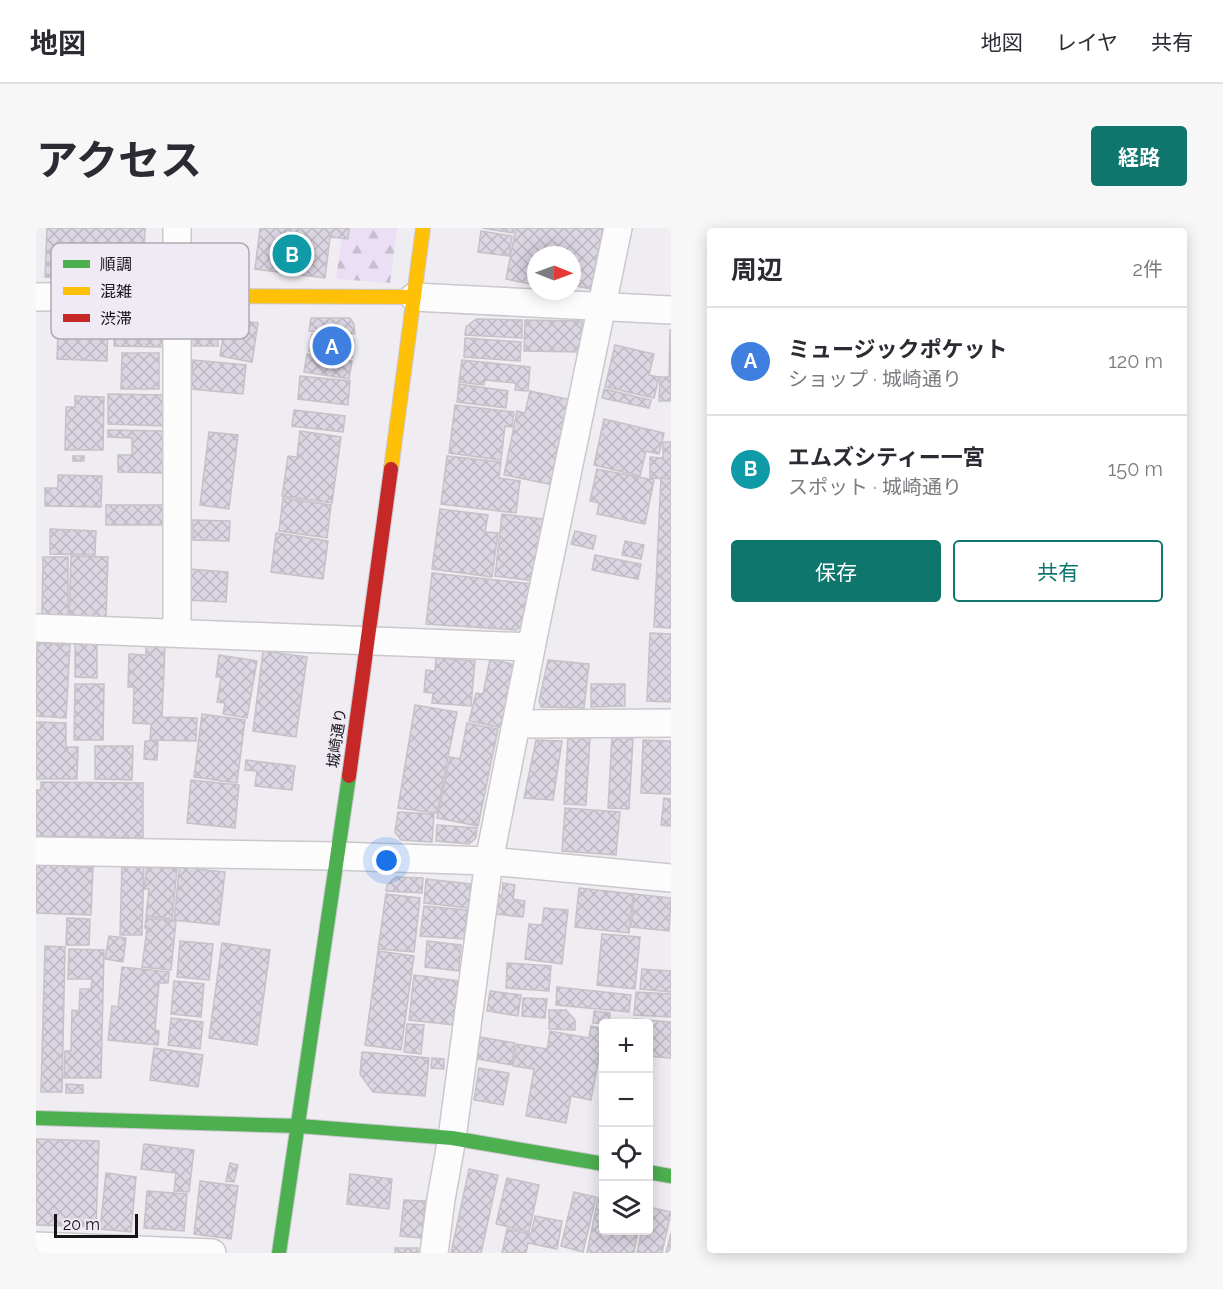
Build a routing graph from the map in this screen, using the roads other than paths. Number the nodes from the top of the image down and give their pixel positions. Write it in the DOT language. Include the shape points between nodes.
graph roads {
  1 [pos="177,228"];
  2 [pos="423,228"];
  3 [pos="618,228"];
  4 [pos="177,243"];
  5 [pos="249,296"];
  6 [pos="36,297"];
  7 [pos="51,297"];
  8 [pos="414,297"];
  9 [pos="600,307"];
  10 [pos="671,310"];
  11 [pos="176,339"];
  12 [pos="36,628"];
  13 [pos="177,632"];
  14 [pos="368,642"];
  15 [pos="531,646"];
  16 [pos="671,723"];
  17 [pos="517,724"];
  18 [pos="36,851"];
  19 [pos="336,856"];
  20 [pos="489,861"];
  21 [pos="671,878"];
  22 [pos="36,1118"];
  23 [pos="299,1126"];
  24 [pos="452,1138"];
  25 [pos="599,1163"];
  26 [pos="653,1173"];
  27 [pos="671,1176"];
  28 [pos="36,1246"];
  29 [pos="212,1253"];
  30 [pos="279,1253"];
  31 [pos="434,1253"];
  1 -- 4 [label="street"];
  2 -- 8 [label="street, 城崎通り"];
  3 -- 9 [label="street"];
  5 -- 8 [label="street"];
  6 -- 7 [label="street"];
  8 -- 9 [label="street"];
  8 -- 14 [label="street, 城崎通り"];
  9 -- 10 [label="street"];
  9 -- 15 [label="street"];
  11 -- 13 [label="street"];
  12 -- 13 [label="street"];
  13 -- 14 [label="street"];
  14 -- 15 [label="street"];
  14 -- 19 [label="street, 城崎通り"];
  15 -- 17 [label="street"];
  16 -- 17 [label="street"];
  17 -- 20 [label="street"];
  18 -- 19 [label="street"];
  19 -- 20 [label="street"];
  19 -- 23 [label="street, 城崎通り"];
  20 -- 21 [label="street"];
  20 -- 24 [label="street"];
  22 -- 23 [label="street"];
  23 -- 24 [label="street"];
  23 -- 30 [label="street, 城崎通り"];
  24 -- 25 [label="street"];
  24 -- 31 [label="street"];
  26 -- 27 [label="street"];
  28 -- 29 [label="street"];
}
